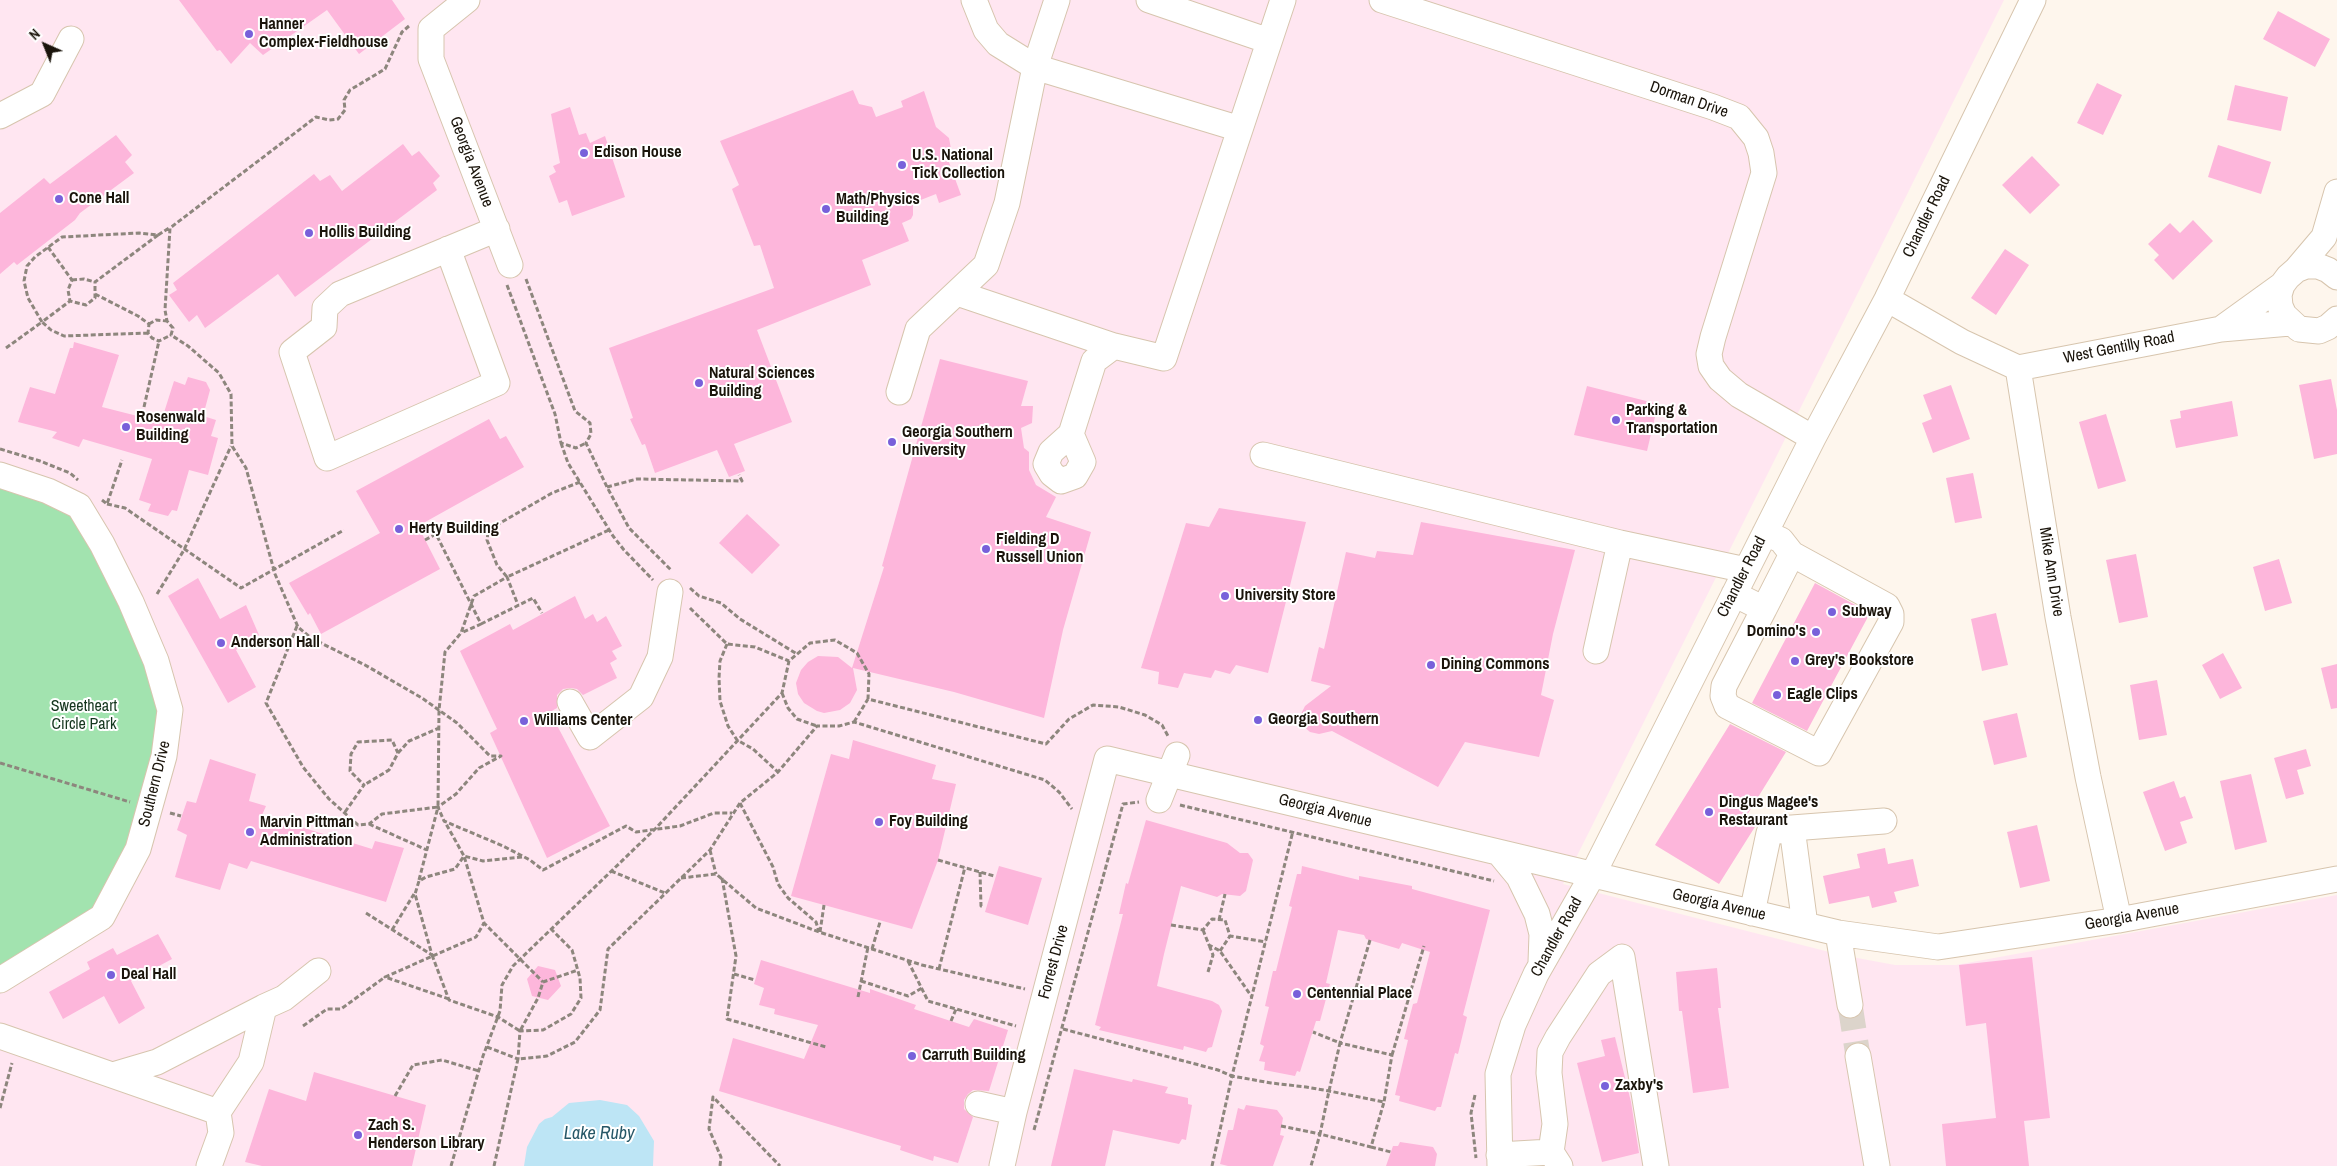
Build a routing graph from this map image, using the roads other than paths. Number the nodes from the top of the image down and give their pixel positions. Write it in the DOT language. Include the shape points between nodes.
graph roads {
  1 [pos="467,0"];
  2 [pos="974,0"];
  3 [pos="1057,0"];
  4 [pos="1149,0"];
  5 [pos="1283,0"];
  6 [pos="1382,0"];
  7 [pos="2033,0"];
  8 [pos="70,39"];
  9 [pos="1269,41"];
  10 [pos="1035,67"];
  11 [pos="0,116"];
  12 [pos="1240,129"];
  13 [pos="2337,192"];
  14 [pos="497,229"];
  15 [pos="2324,236"];
  16 [pos="448,249"];
  17 [pos="510,265"];
  18 [pos="2333,274"];
  19 [pos="2289,278"];
  20 [pos="957,293"];
  21 [pos="1887,299"];
  22 [pos="2337,319"];
  23 [pos="2299,327"];
  24 [pos="2221,328"];
  25 [pos="2337,344"];
  26 [pos="1114,346"];
  27 [pos="2018,368"];
  28 [pos="899,392"];
  29 [pos="1071,434"];
  30 [pos="1813,438"];
  31 [pos="1263,455"];
  32 [pos="0,475"];
  33 [pos="1765,533"];
  34 [pos="1620,543"];
  35 [pos="1792,554"];
  36 [pos="1746,570"];
  37 [pos="678,584"];
  38 [pos="1734,594"];
  39 [pos="1764,609"];
  40 [pos="1596,652"];
  41 [pos="570,702"];
  42 [pos="1107,759"];
  43 [pos="1174,765"];
  44 [pos="1159,800"];
  45 [pos="1884,821"];
  46 [pos="1792,828"];
  47 [pos="1500,854"];
  48 [pos="1592,876"];
  49 [pos="2337,879"];
  50 [pos="1752,913"];
  51 [pos="2119,920"];
  52 [pos="1805,925"];
  53 [pos="1838,933"];
  54 [pos="1541,965"];
  55 [pos="318,971"];
  56 [pos="0,980"];
  57 [pos="1850,1005"];
  58 [pos="264,1007"];
  59 [pos="0,1036"];
  60 [pos="1858,1056"];
  61 [pos="114,1075"];
  62 [pos="978,1104"];
  63 [pos="218,1112"];
  64 [pos="1014,1112"];
  65 [pos="1555,1159"];
  66 [pos="1500,1160"];
  67 [pos="209,1166"];
  68 [pos="1002,1166"];
  69 [pos="1656,1166"];
  70 [pos="1877,1166"];
  1 -- 14 [label="street, Georgia Avenue" via="431,29 431,59"];
  2 -- 10 [label="street" via="986,30 998,44"];
  3 -- 10 [label="street"];
  4 -- 9 [label="street"];
  5 -- 9 [label="street"];
  6 -- 30 [label="street, Dorman Drive" via="1739,117 1756,138 1764,173 1713,337 1709,354 1711,366 1720,379 1739,395"];
  7 -- 21 [label="street, Chandler Road"];
  8 -- 11 [label="street" via="42,94"];
  9 -- 12 [label="street"];
  10 -- 12 [label="street"];
  10 -- 20 [label="street" via="1007,202 986,265"];
  12 -- 26 [label="street" via="1164,358"];
  13 -- 15 [label="street, West Gentilly Road"];
  14 -- 16 [label="street"];
  14 -- 17 [label="street, Georgia Avenue"];
  15 -- 18 [label="street, West Gentilly Road"];
  15 -- 19 [label="street, West Gentilly Road"];
  16 -- 16 [label="street" via="340,294 324,308 324,327 292,352 327,458 497,383"];
  18 -- 19 [label="street, West Gentilly Road" via="2318,266 2306,266"];
  19 -- 23 [label="street" via="2280,306 2284,315"];
  19 -- 24 [label="street, West Gentilly Road"];
  20 -- 26 [label="street"];
  20 -- 28 [label="street" via="918,329"];
  21 -- 27 [label="street" via="1962,342"];
  21 -- 30 [label="street, Chandler Road"];
  22 -- 23 [label="street, West Gentilly Road" via="2328,327"];
  23 -- 24 [label="street, West Gentilly Road"];
  23 -- 25 [label="street"];
  24 -- 27 [label="street, West Gentilly Road"];
  26 -- 29 [label="street" via="1094,361"];
  27 -- 51 [label="street, Mike Ann Drive" via="2058,616"];
  30 -- 33 [label="street, Chandler Road"];
  31 -- 34 [label="street"];
  32 -- 56 [label="street, Southern Drive" via="48,491 79,506 131,602 156,661 170,710 164,756 138,849 102,917"];
  33 -- 35 [label="street" via="1781,540"];
  33 -- 36 [label="street, Chandler Road"];
  34 -- 36 [label="street"];
  34 -- 40 [label="street"];
  35 -- 39 [label="street"];
  35 -- 39 [label="street" via="1887,606 1891,614 1891,622 1819,753 1727,706 1723,696 1724,686"];
  36 -- 38 [label="street, Chandler Road"];
  37 -- 41 [label="street" via="660,657 641,697 590,737"];
  38 -- 39 [label="street"];
  38 -- 48 [label="street, Chandler Road"];
  42 -- 43 [label="street, Georgia Avenue"];
  42 -- 64 [label="street, Forrest Drive"];
  43 -- 44 [label="street"];
  43 -- 47 [label="street, Georgia Avenue"];
  45 -- 46 [label="street"];
  46 -- 50 [label="street" via="1769,833"];
  46 -- 52 [label="street"];
  47 -- 48 [label="street, Georgia Avenue"];
  47 -- 54 [label="street" via="1519,877 1537,914 1542,934"];
  48 -- 50 [label="street, Georgia Avenue"];
  48 -- 54 [label="street, Chandler Road"];
  49 -- 51 [label="street, Georgia Avenue"];
  50 -- 52 [label="street, Georgia Avenue"];
  51 -- 53 [label="street, Georgia Avenue" via="1938,947"];
  52 -- 53 [label="street, Georgia Avenue"];
  53 -- 57 [label="street"];
  54 -- 66 [label="street, Chandler Road" via="1513,1025 1498,1074"];
  55 -- 58 [label="street" via="284,998"];
  58 -- 61 [label="street" via="157,1062"];
  58 -- 63 [label="street" via="251,1062"];
  59 -- 61 [label="street"];
  60 -- 70 [label="street"];
  61 -- 63 [label="street"];
  62 -- 64 [label="street"];
  63 -- 67 [label="street" via="221,1133"];
  64 -- 68 [label="street, Forrest Drive"];
  65 -- 66 [label="street"];
  65 -- 69 [label="street" via="1550,1052 1599,974 1622,957"];
}
